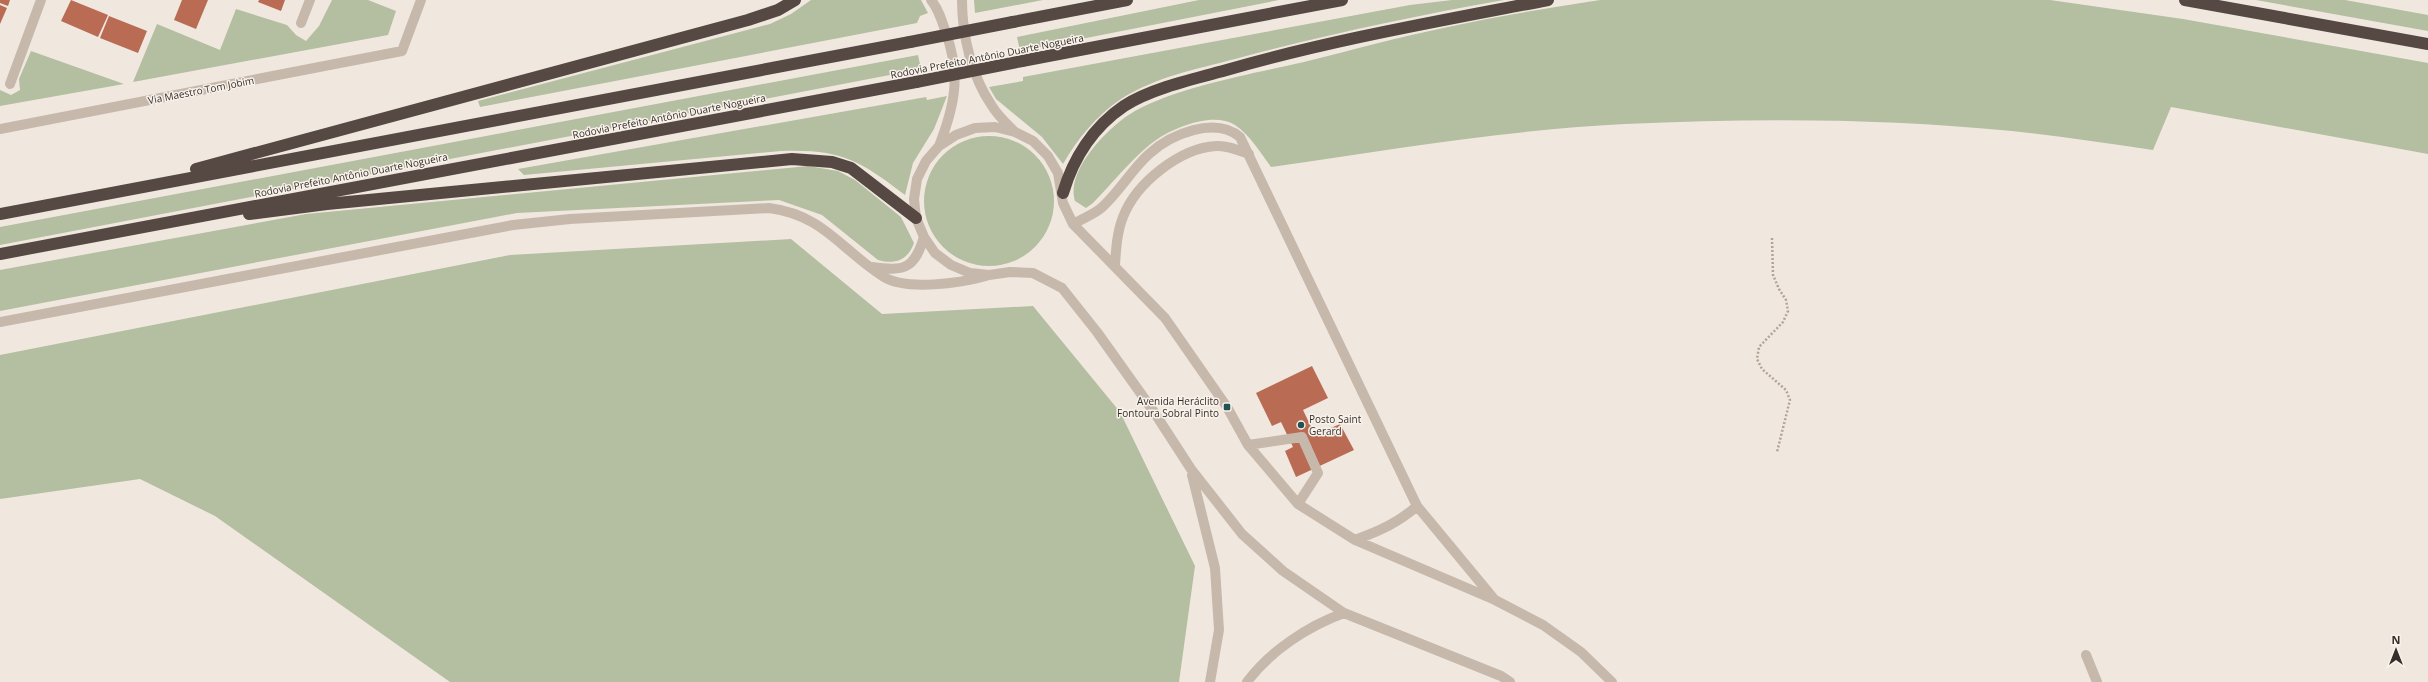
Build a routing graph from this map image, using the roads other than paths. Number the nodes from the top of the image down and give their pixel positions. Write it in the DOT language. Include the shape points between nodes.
graph roads {
  1 [pos="41,0"];
  2 [pos="310,0"];
  3 [pos="421,0"];
  4 [pos="795,0"];
  5 [pos="931,0"];
  6 [pos="962,0"];
  7 [pos="1127,0"];
  8 [pos="1342,0"];
  9 [pos="1548,0"];
  10 [pos="2185,0"];
  11 [pos="301,24"];
  12 [pos="2428,44"];
  13 [pos="10,84"];
  14 [pos="0,129"];
  15 [pos="1015,132"];
  16 [pos="939,146"];
  17 [pos="1249,154"];
  18 [pos="101,195"];
  19 [pos="1063,198"];
  20 [pos="0,214"];
  21 [pos="916,218"];
  22 [pos="1073,224"];
  23 [pos="105,234"];
  24 [pos="924,237"];
  25 [pos="0,254"];
  26 [pos="1115,265"];
  27 [pos="872,267"];
  28 [pos="989,275"];
  29 [pos="0,322"];
  30 [pos="1248,445"];
  31 [pos="1191,469"];
  32 [pos="1298,504"];
  33 [pos="1417,506"];
  34 [pos="1355,540"];
  35 [pos="1495,600"];
  36 [pos="1344,613"];
  37 [pos="2086,655"];
  38 [pos="1210,682"];
  39 [pos="1247,682"];
  40 [pos="1510,682"];
  41 [pos="1612,682"];
  42 [pos="2097,682"];
  1 -- 13 [label="street"];
  2 -- 11 [label="street"];
  3 -- 14 [label="street, Via Maestro Tom Jobim" via="402,51"];
  4 -- 18 [label="highway" via="778,10 748,20"];
  5 -- 16 [label="street" via="939,10 949,40 956,75 953,103"];
  6 -- 15 [label="street" via="969,49 983,92 993,108"];
  7 -- 18 [label="highway, bridge"];
  8 -- 23 [label="highway, Rodovia Prefeito Antônio Duarte Nogueira, bridge"];
  9 -- 19 [label="highway" via="1387,31 1264,59 1155,93 1125,106 1106,121 1078,155 1070,170"];
  10 -- 12 [label="highway"];
  15 -- 16 [label="street" via="995,127 975,128 956,135"];
  15 -- 19 [label="street" via="1033,141 1048,156 1058,173"];
  16 -- 21 [label="street" via="926,161 917,179 914,198"];
  17 -- 22 [label="street" via="1240,137 1232,130 1208,127 1187,133 1149,153 1100,208"];
  17 -- 26 [label="street" via="1218,146 1201,148 1165,166 1131,202 1123,216 1118,233"];
  17 -- 33 [label="street"];
  18 -- 20 [label="highway"];
  19 -- 22 [label="street"];
  21 -- 23 [label="highway" via="851,168 832,162 792,158 327,204"];
  21 -- 24 [label="street"];
  22 -- 26 [label="street"];
  23 -- 25 [label="highway, Rodovia Prefeito Antônio Duarte Nogueira"];
  24 -- 27 [label="street" via="914,261 905,268 894,270"];
  24 -- 28 [label="street" via="935,253 951,265"];
  26 -- 30 [label="street" via="1165,318 1227,407"];
  27 -- 28 [label="street" via="885,278 914,283 964,282"];
  27 -- 29 [label="street" via="816,223 789,211 769,208 570,219 513,225"];
  28 -- 31 [label="street" via="1010,272 1033,273 1062,288 1145,400"];
  30 -- 32 [label="street"];
  30 -- 32 [label="street" via="1302,437 1318,473"];
  31 -- 36 [label="street" via="1242,534 1283,571"];
  31 -- 38 [label="street" via="1215,568 1219,630"];
  32 -- 34 [label="street"];
  33 -- 34 [label="street" via="1402,520"];
  33 -- 35 [label="street"];
  34 -- 35 [label="street"];
  35 -- 41 [label="street" via="1543,625 1581,652"];
  36 -- 39 [label="street" via="1319,622 1297,636 1256,670"];
  36 -- 40 [label="street" via="1501,676"];
  37 -- 42 [label="street"];
}
